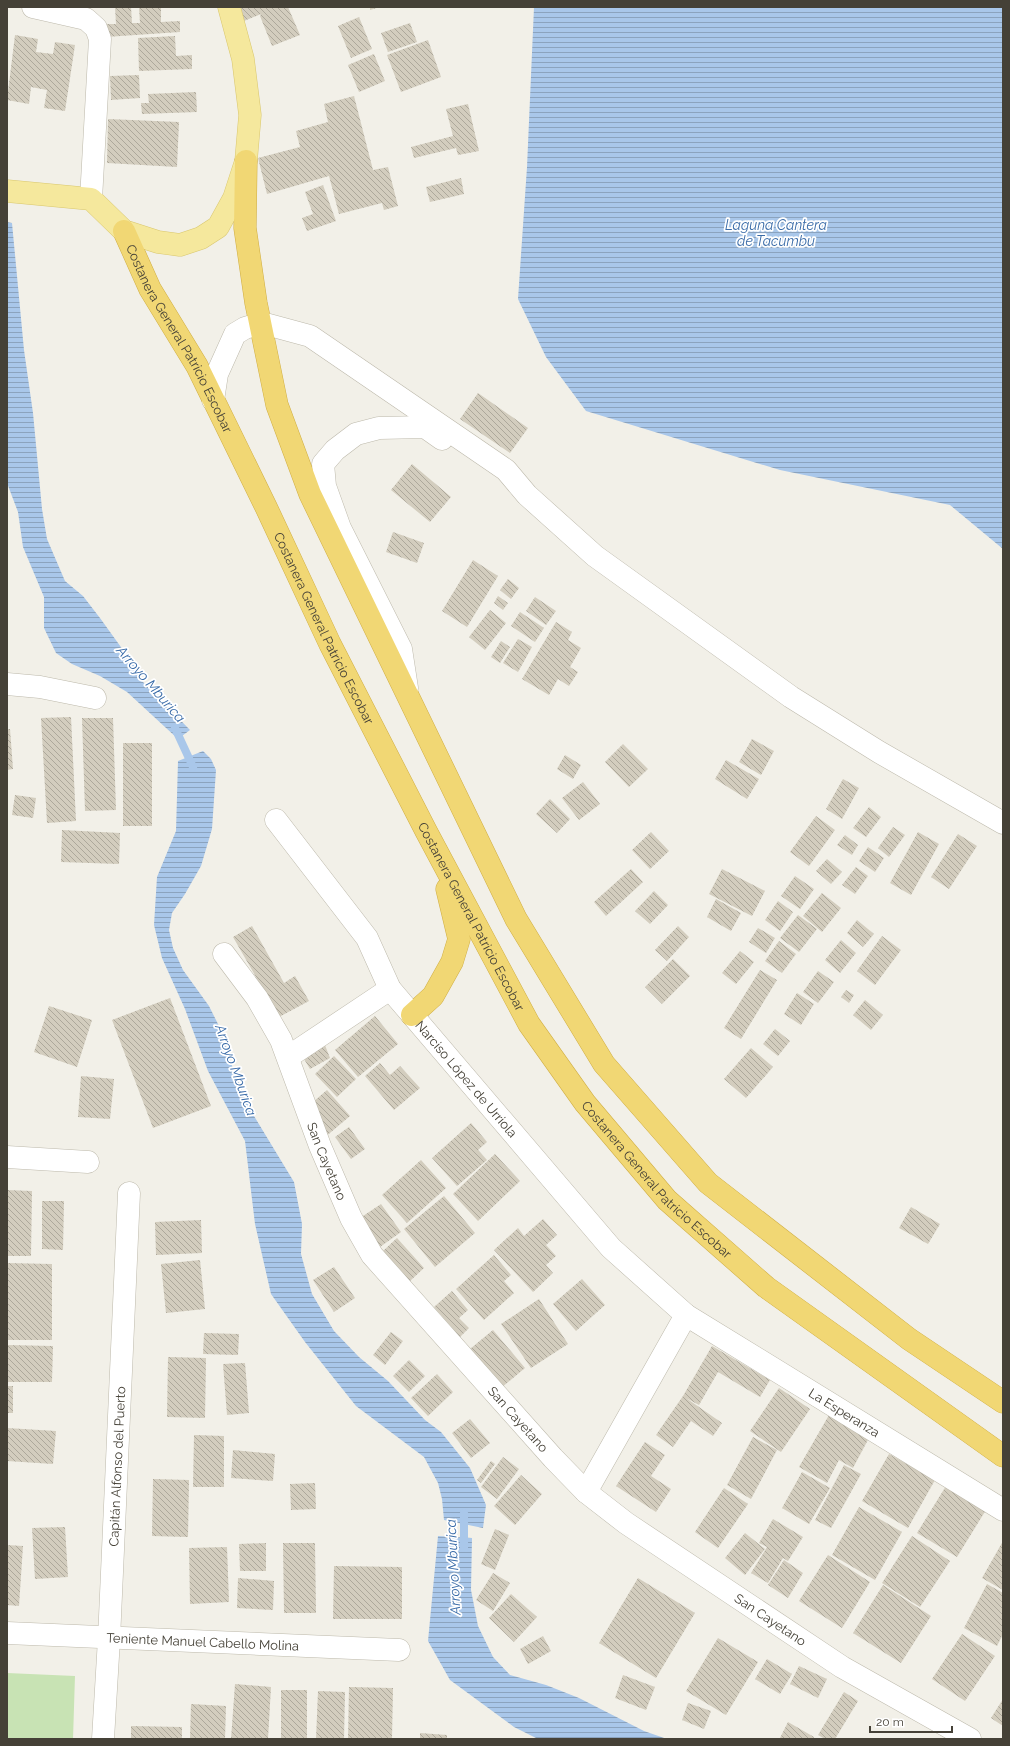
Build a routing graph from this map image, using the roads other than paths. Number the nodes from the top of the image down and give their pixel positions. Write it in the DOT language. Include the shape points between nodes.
graph roads {
  1 [pos="33,7"];
  2 [pos="229,7"];
  3 [pos="246,161"];
  4 [pos="10,192"];
  5 [pos="91,199"];
  6 [pos="124,231"];
  7 [pos="262,323"];
  8 [pos="213,400"];
  9 [pos="527,495"];
  10 [pos="7,684"];
  11 [pos="95,698"];
  12 [pos="409,701"];
  13 [pos="276,820"];
  14 [pos="1003,823"];
  15 [pos="426,831"];
  16 [pos="224,954"];
  17 [pos="390,989"];
  18 [pos="412,1015"];
  19 [pos="288,1057"];
  20 [pos="7,1157"];
  21 [pos="88,1162"];
  22 [pos="128,1193"];
  23 [pos="686,1315"];
  24 [pos="1003,1402"];
  25 [pos="1003,1456"];
  26 [pos="586,1492"];
  27 [pos="1003,1510"];
  28 [pos="7,1633"];
  29 [pos="109,1639"];
  30 [pos="399,1650"];
  31 [pos="103,1739"];
  32 [pos="970,1739"];
  1 -- 5 [label="street" via="86,19 96,28 100,39"];
  2 -- 3 [label="main road" via="243,59 250,115"];
  3 -- 6 [label="main road" via="234,198 218,227 201,238 180,245 158,242"];
  3 -- 7 [label="highway" via="245,228 256,303"];
  4 -- 5 [label="main road"];
  5 -- 6 [label="main road"];
  6 -- 8 [label="highway, Costanera General Patricio Escobar" via="150,289"];
  7 -- 8 [label="street" via="235,334 217,374"];
  7 -- 9 [label="street" via="310,336 506,470"];
  7 -- 12 [label="highway" via="278,405 310,494"];
  8 -- 15 [label="highway, Costanera General Patricio Escobar" via="330,644"];
  9 -- 12 [label="street" via="425,427 379,428 356,434 335,450 323,464 325,486 340,528 401,649"];
  9 -- 14 [label="street" via="594,556 791,697 878,752"];
  10 -- 11 [label="street" via="40,687"];
  12 -- 24 [label="highway" via="516,919 604,1064 708,1183 909,1339"];
  13 -- 17 [label="street, Narciso López de Urriola" via="367,938"];
  15 -- 18 [label="highway" via="451,900 459,939 452,962 433,996"];
  15 -- 25 [label="highway, Costanera General Patricio Escobar" via="530,1024 585,1103 667,1200 766,1287"];
  16 -- 19 [label="street, San Cayetano" via="257,998"];
  17 -- 18 [label="street, Narciso López de Urriola"];
  17 -- 19 [label="street"];
  18 -- 23 [label="street, Narciso López de Urriola" via="611,1248"];
  19 -- 26 [label="street, San Cayetano" via="320,1146 351,1218 372,1255"];
  20 -- 21 [label="street"];
  22 -- 29 [label="street, Capitán Alfonso del Puerto"];
  23 -- 26 [label="street"];
  23 -- 27 [label="street, La Esperanza"];
  26 -- 32 [label="street, San Cayetano" via="626,1524 842,1667"];
  28 -- 29 [label="street, Teniente Manuel Cabello Molina"];
  29 -- 30 [label="street, Teniente Manuel Cabello Molina"];
  29 -- 31 [label="street, Capitán Alfonso del Puerto"];
}
